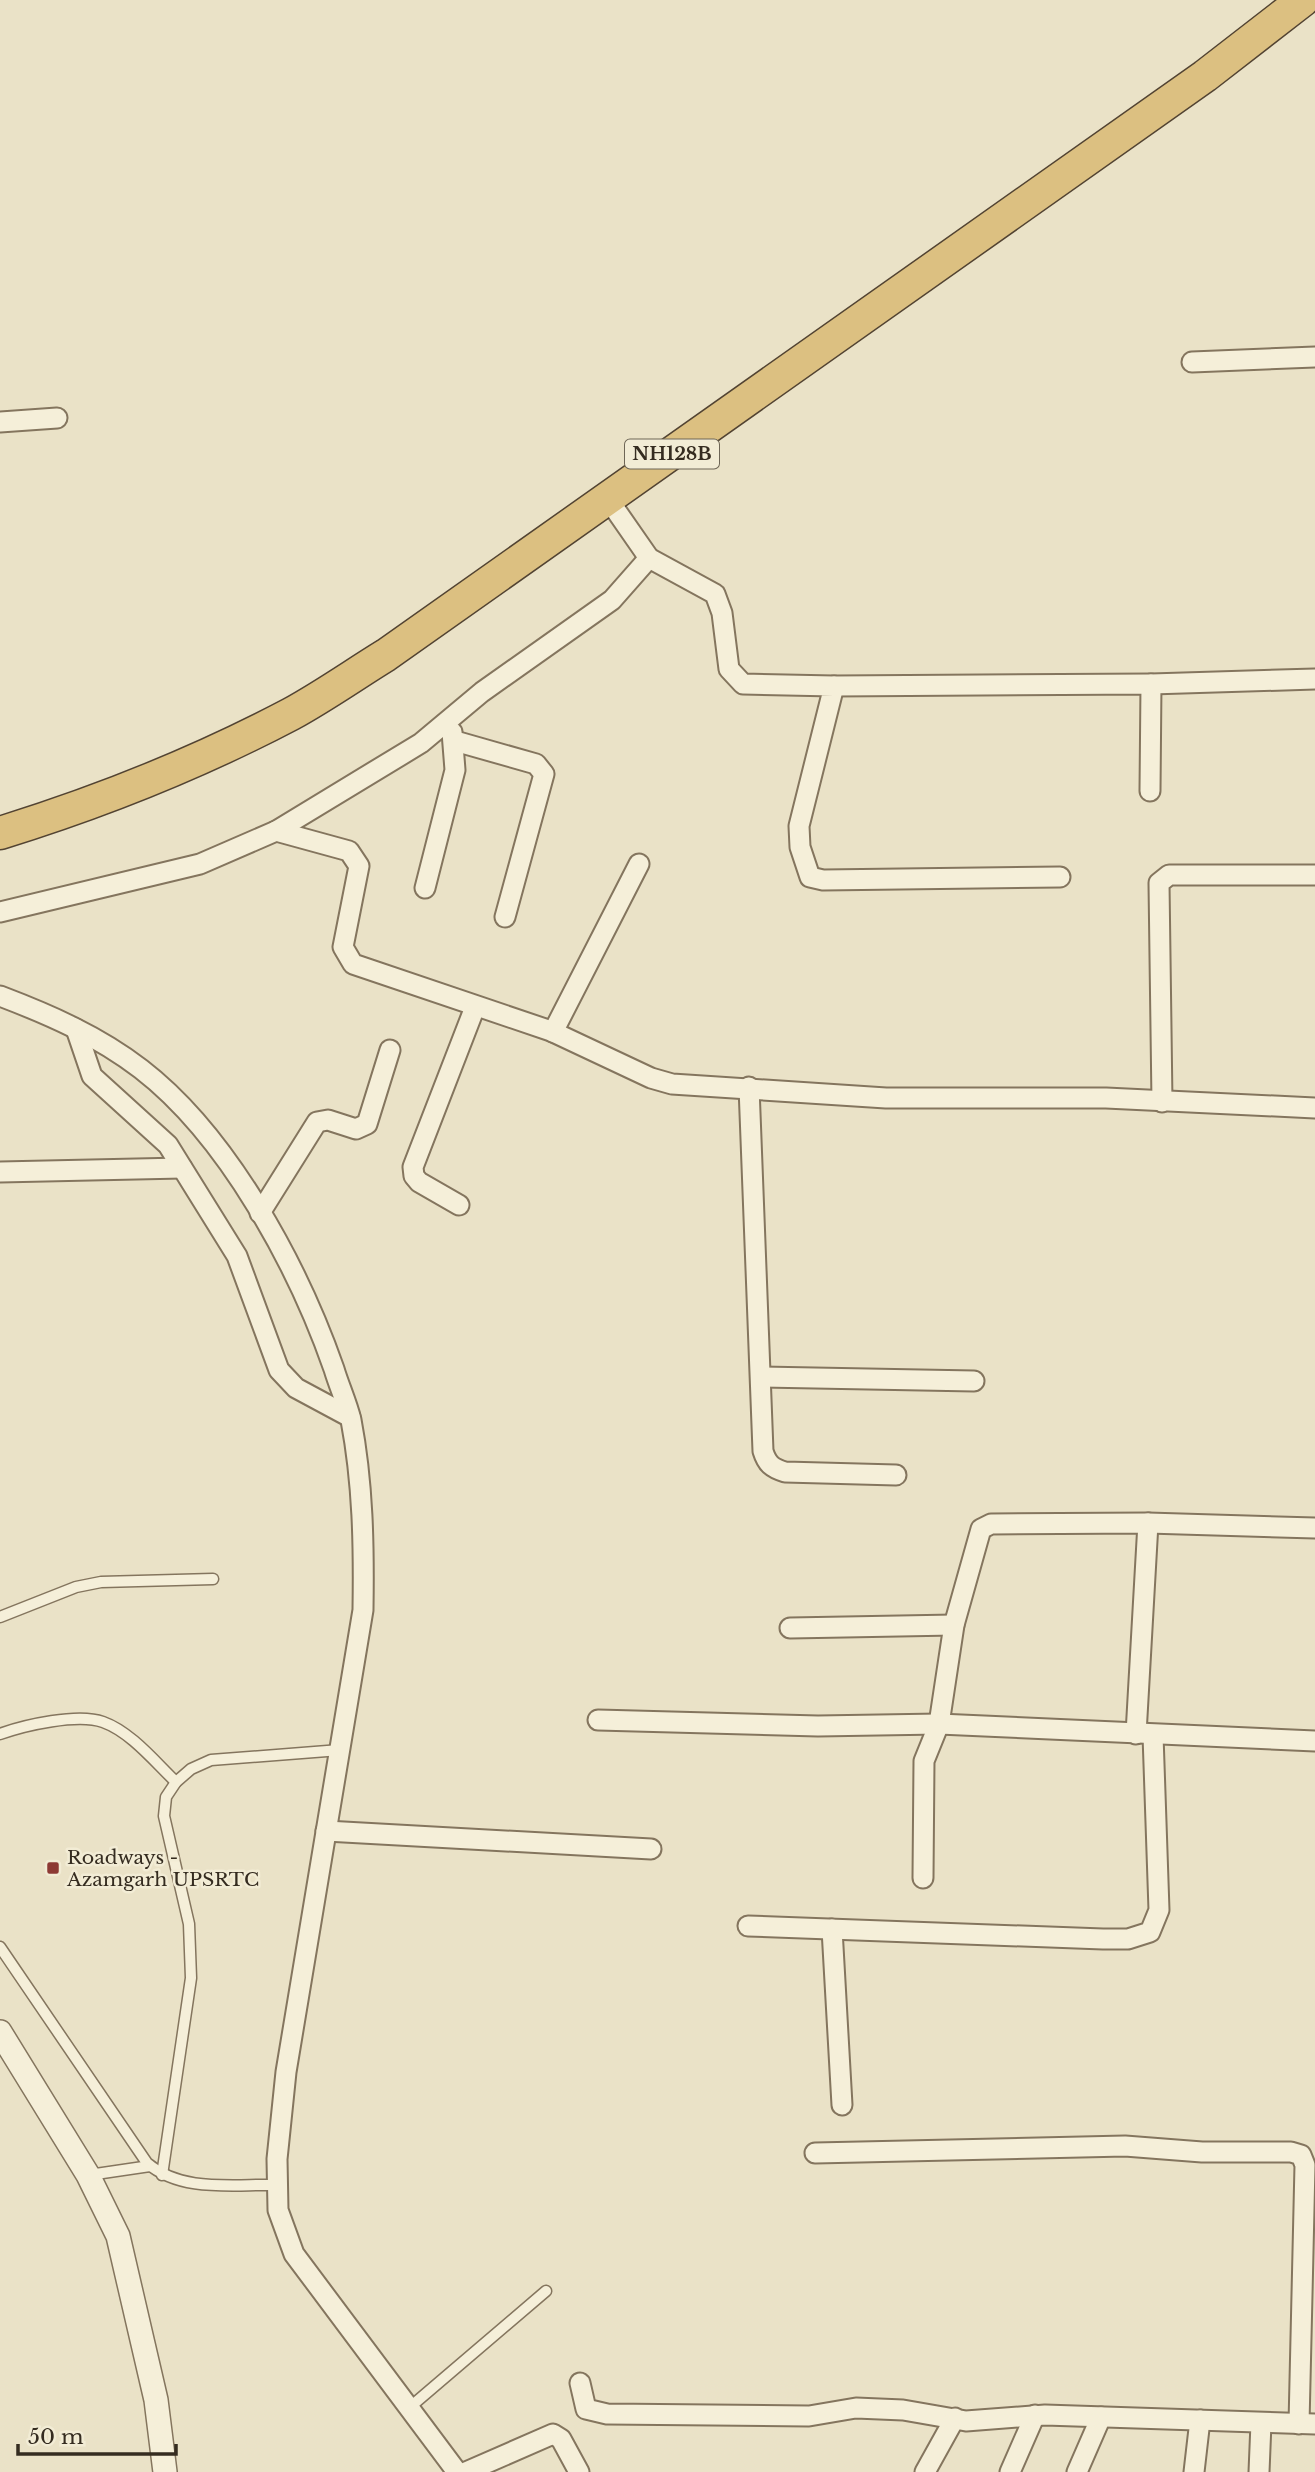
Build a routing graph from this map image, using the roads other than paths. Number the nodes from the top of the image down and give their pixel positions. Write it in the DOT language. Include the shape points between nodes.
graph roads {
  1 [pos="1303,0"];
  2 [pos="1315,357"];
  3 [pos="1192,362"];
  4 [pos="57,418"];
  5 [pos="0,422"];
  6 [pos="608,499"];
  7 [pos="649,558"];
  8 [pos="1315,680"];
  9 [pos="1151,684"];
  10 [pos="834,685"];
  11 [pos="448,721"];
  12 [pos="455,741"];
  13 [pos="1150,790"];
  14 [pos="276,831"];
  15 [pos="0,833"];
  16 [pos="639,864"];
  17 [pos="1315,875"];
  18 [pos="1060,877"];
  19 [pos="425,888"];
  20 [pos="0,912"];
  21 [pos="505,917"];
  22 [pos="0,996"];
  23 [pos="475,1007"];
  24 [pos="76,1029"];
  25 [pos="553,1032"];
  26 [pos="390,1050"];
  27 [pos="749,1087"];
  28 [pos="1162,1102"];
  29 [pos="1315,1108"];
  30 [pos="182,1168"];
  31 [pos="0,1172"];
  32 [pos="459,1205"];
  33 [pos="260,1213"];
  34 [pos="761,1377"];
  35 [pos="974,1381"];
  36 [pos="350,1417"];
  37 [pos="896,1475"];
  38 [pos="1148,1523"];
  39 [pos="1315,1528"];
  40 [pos="213,1579"];
  41 [pos="0,1616"];
  42 [pos="954,1625"];
  43 [pos="790,1628"];
  44 [pos="597,1720"];
  45 [pos="939,1724"];
  46 [pos="0,1734"];
  47 [pos="1145,1734"];
  48 [pos="1315,1741"];
  49 [pos="340,1750"];
  50 [pos="176,1782"];
  51 [pos="326,1830"];
  52 [pos="651,1849"];
  53 [pos="923,1878"];
  54 [pos="747,1926"];
  55 [pos="832,1929"];
  56 [pos="0,1947"];
  57 [pos="0,2032"];
  58 [pos="842,2105"];
  59 [pos="815,2153"];
  60 [pos="150,2166"];
  61 [pos="88,2175"];
  62 [pos="162,2175"];
  63 [pos="276,2185"];
  64 [pos="545,2291"];
  65 [pos="580,2383"];
  66 [pos="409,2408"];
  67 [pos="1035,2415"];
  68 [pos="1101,2417"];
  69 [pos="955,2418"];
  70 [pos="1200,2420"];
  71 [pos="1261,2423"];
  72 [pos="1307,2424"];
  73 [pos="160,2472"];
  74 [pos="457,2472"];
  75 [pos="467,2472"];
  76 [pos="579,2472"];
  77 [pos="925,2472"];
  78 [pos="1010,2472"];
  79 [pos="1077,2472"];
  80 [pos="1194,2472"];
  81 [pos="1259,2472"];
  1 -- 6 [label="highway, NH128B" via="1205,76"];
  2 -- 3 [label="street"];
  4 -- 5 [label="street"];
  6 -- 7 [label="street"];
  6 -- 15 [label="highway, NH128B" via="386,655 293,712 195,761 70,811"];
  7 -- 10 [label="street" via="715,594 729,669 743,684"];
  7 -- 11 [label="street" via="612,600"];
  8 -- 9 [label="street"];
  9 -- 10 [label="street"];
  9 -- 13 [label="street"];
  10 -- 18 [label="street" via="799,826 810,877"];
  11 -- 12 [label="street"];
  11 -- 14 [label="street" via="406,753"];
  12 -- 19 [label="street" via="455,770"];
  12 -- 21 [label="street" via="536,764 544,774"];
  14 -- 20 [label="street" via="200,864"];
  14 -- 23 [label="street" via="349,851 356,858 359,866 343,947 353,964"];
  16 -- 25 [label="street"];
  17 -- 28 [label="street" via="1169,875 1159,883"];
  22 -- 24 [label="street"];
  23 -- 25 [label="street"];
  23 -- 32 [label="street" via="413,1167 419,1182"];
  24 -- 30 [label="street" via="92,1076 168,1145"];
  24 -- 33 [label="street" via="114,1051 170,1094 225,1159"];
  25 -- 27 [label="street" via="651,1078 690,1086"];
  26 -- 33 [label="street" via="367,1124 356,1129 328,1120 317,1122"];
  27 -- 28 [label="street" via="886,1098"];
  27 -- 34 [label="street"];
  28 -- 29 [label="street"];
  30 -- 31 [label="street"];
  30 -- 36 [label="street" via="237,1256 279,1370 296,1388"];
  33 -- 36 [label="street" via="299,1283"];
  34 -- 35 [label="street"];
  34 -- 37 [label="street" via="762,1451 772,1468"];
  36 -- 49 [label="street" via="364,1539 363,1610"];
  38 -- 39 [label="street"];
  38 -- 42 [label="street" via="986,1526 975,1543"];
  38 -- 47 [label="street"];
  40 -- 41 [label="lane" via="102,1582"];
  42 -- 43 [label="street"];
  42 -- 45 [label="street"];
  44 -- 45 [label="street"];
  45 -- 47 [label="street"];
  45 -- 53 [label="street" via="923,1770"];
  46 -- 50 [label="lane" via="80,1719 104,1722"];
  47 -- 48 [label="street"];
  47 -- 55 [label="street" via="1158,1910 1150,1932 1128,1939"];
  49 -- 50 [label="lane" via="211,1760"];
  49 -- 51 [label="street"];
  50 -- 62 [label="lane" via="166,1797 164,1816 188,1924 191,1978"];
  51 -- 52 [label="street"];
  51 -- 63 [label="street" via="286,2072"];
  54 -- 55 [label="street"];
  55 -- 58 [label="street"];
  56 -- 60 [label="lane"];
  57 -- 61 [label="street"];
  59 -- 72 [label="street" via="1125,2146 1301,2155 1305,2165"];
  60 -- 61 [label="lane"];
  60 -- 62 [label="lane"];
  61 -- 73 [label="street" via="118,2236 156,2400"];
  62 -- 63 [label="lane" via="200,2184"];
  63 -- 66 [label="street" via="278,2210 294,2254"];
  64 -- 66 [label="lane"];
  65 -- 69 [label="street" via="586,2409 607,2414 809,2416 856,2408"];
  66 -- 74 [label="street"];
  67 -- 68 [label="street"];
  67 -- 69 [label="street"];
  67 -- 78 [label="street"];
  68 -- 70 [label="street"];
  68 -- 79 [label="street"];
  69 -- 77 [label="street"];
  70 -- 71 [label="street"];
  70 -- 80 [label="street"];
  71 -- 72 [label="street"];
  71 -- 81 [label="street"];
  75 -- 76 [label="street" via="553,2434 561,2439"];
}
